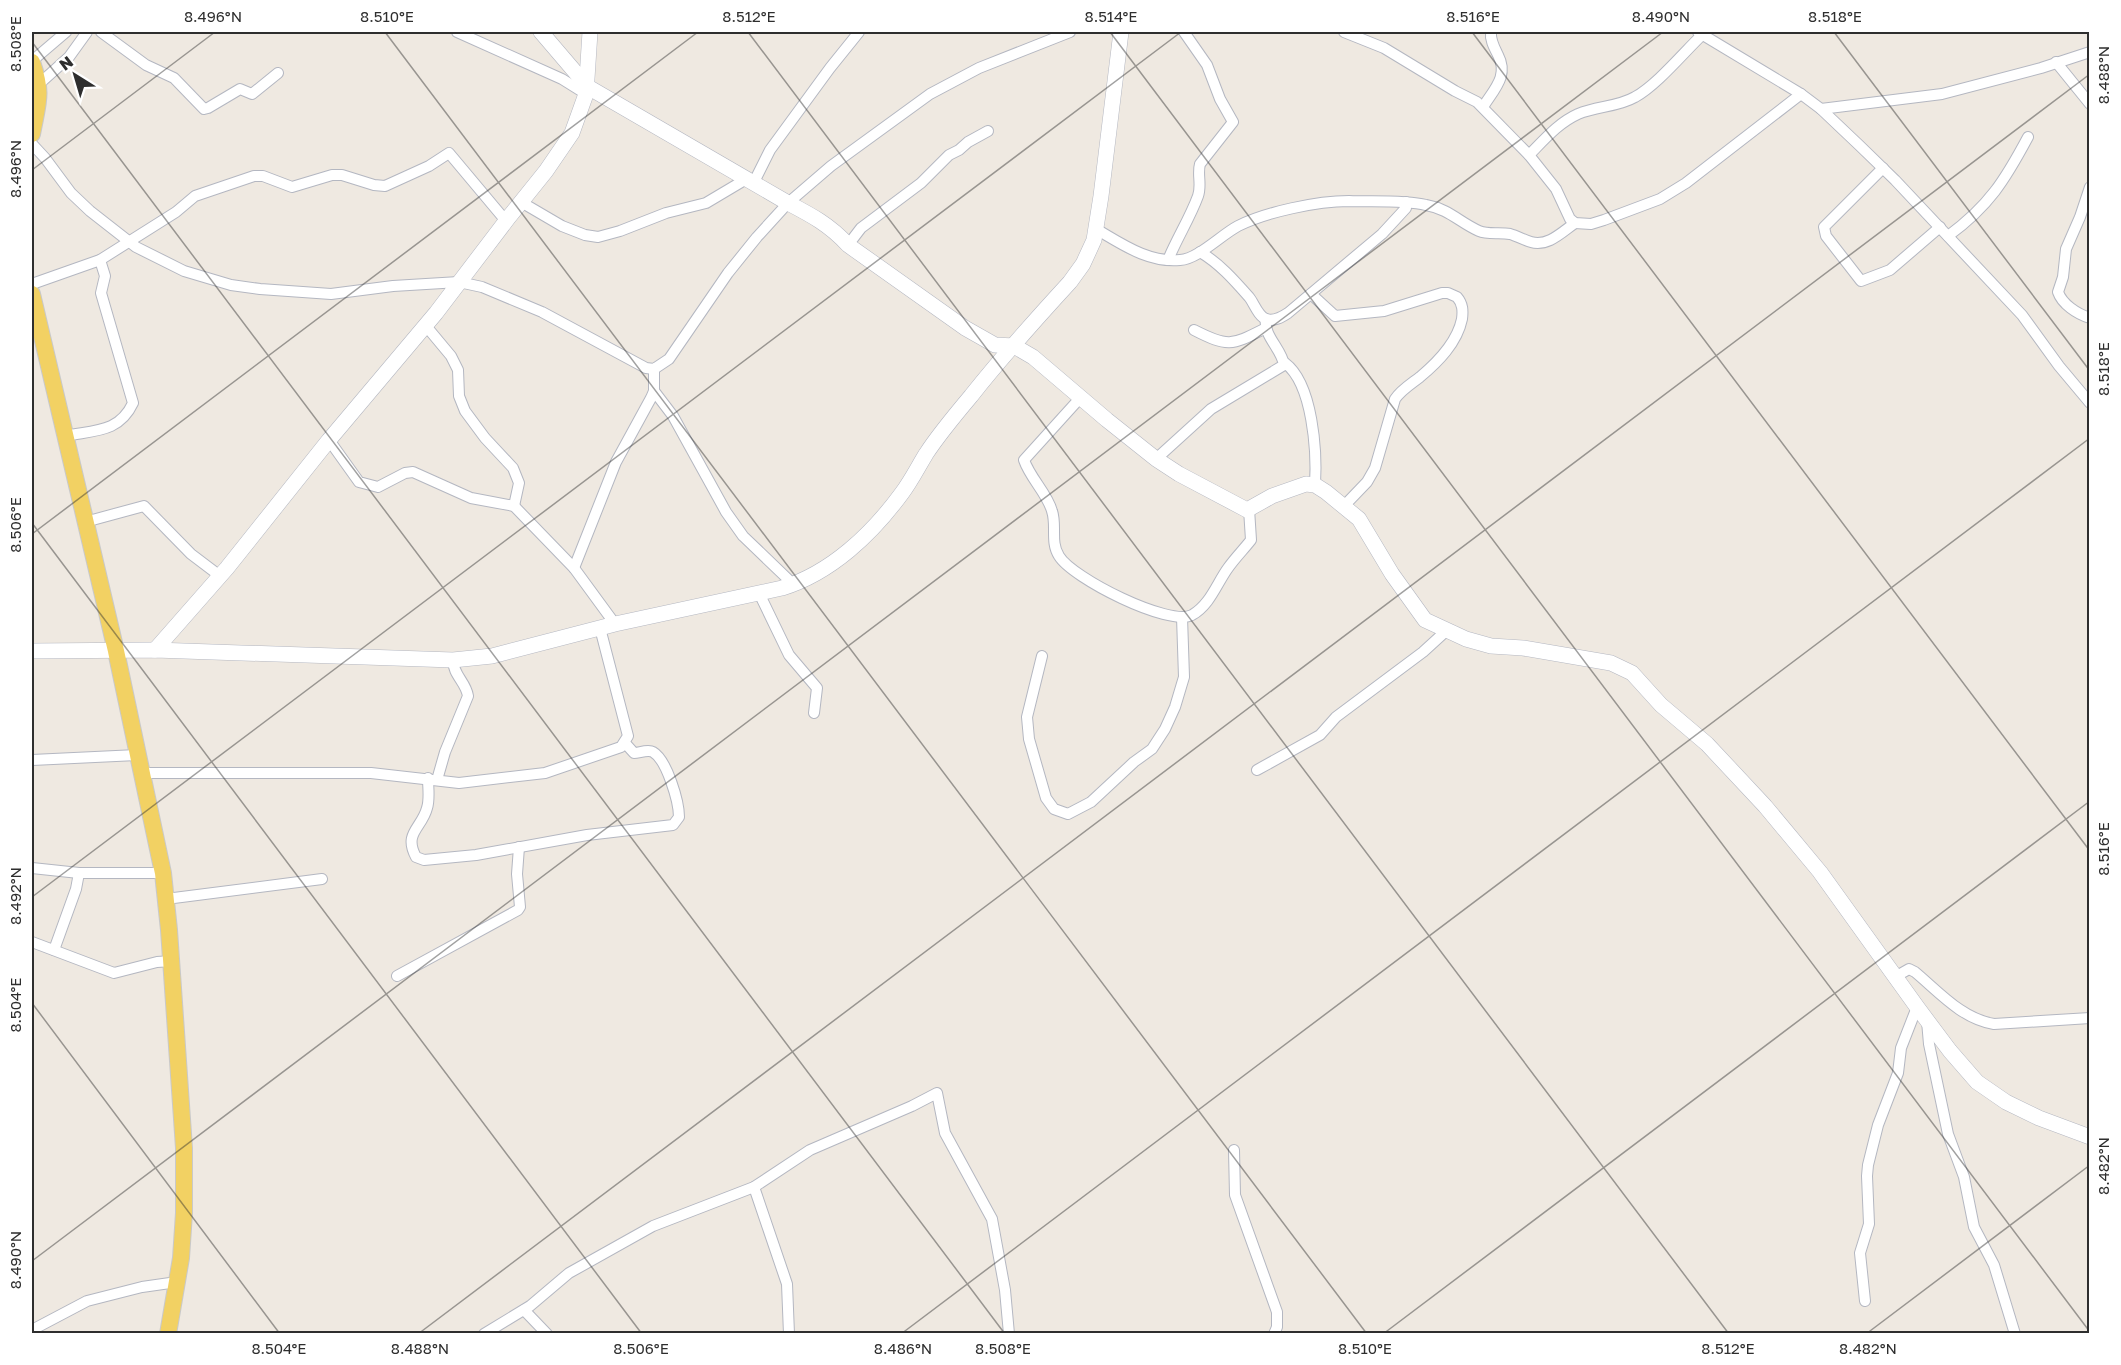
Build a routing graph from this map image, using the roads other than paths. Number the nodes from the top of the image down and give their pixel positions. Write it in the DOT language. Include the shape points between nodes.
graph roads {
  1 [pos="66,32"];
  2 [pos="87,32"];
  3 [pos="101,32"];
  4 [pos="457,32"];
  5 [pos="541,32"];
  6 [pos="590,32"];
  7 [pos="859,32"];
  8 [pos="1070,32"];
  9 [pos="1121,32"];
  10 [pos="1184,32"];
  11 [pos="1347,32"];
  12 [pos="1491,32"];
  13 [pos="1700,33"];
  14 [pos="2090,52"];
  15 [pos="32,61"];
  16 [pos="2056,63"];
  17 [pos="278,73"];
  18 [pos="39,84"];
  19 [pos="587,91"];
  20 [pos="1801,94"];
  21 [pos="2090,104"];
  22 [pos="1483,107"];
  23 [pos="1821,109"];
  24 [pos="988,131"];
  25 [pos="32,134"];
  26 [pos="2028,137"];
  27 [pos="32,144"];
  28 [pos="1529,155"];
  29 [pos="1883,168"];
  30 [pos="751,180"];
  31 [pos="2090,187"];
  32 [pos="521,202"];
  33 [pos="1406,202"];
  34 [pos="788,203"];
  35 [pos="506,221"];
  36 [pos="1575,223"];
  37 [pos="1940,227"];
  38 [pos="1096,229"];
  39 [pos="1948,236"];
  40 [pos="128,242"];
  41 [pos="848,245"];
  42 [pos="1200,252"];
  43 [pos="100,260"];
  44 [pos="1168,260"];
  45 [pos="459,282"];
  46 [pos="32,284"];
  47 [pos="32,294"];
  48 [pos="1311,294"];
  49 [pos="2090,318"];
  50 [pos="1266,324"];
  51 [pos="426,326"];
  52 [pos="1194,330"];
  53 [pos="1014,346"];
  54 [pos="1285,363"];
  55 [pos="654,369"];
  56 [pos="654,391"];
  57 [pos="1081,397"];
  58 [pos="2090,403"];
  59 [pos="65,436"];
  60 [pos="329,440"];
  61 [pos="1156,459"];
  62 [pos="1315,485"];
  63 [pos="514,506"];
  64 [pos="1344,506"];
  65 [pos="1249,509"];
  66 [pos="85,522"];
  67 [pos="574,568"];
  68 [pos="220,576"];
  69 [pos="793,584"];
  70 [pos="759,593"];
  71 [pos="1182,618"];
  72 [pos="608,626"];
  73 [pos="1446,631"];
  74 [pos="155,650"];
  75 [pos="32,651"];
  76 [pos="116,651"];
  77 [pos="1042,656"];
  78 [pos="453,660"];
  79 [pos="814,713"];
  80 [pos="625,743"];
  81 [pos="137,755"];
  82 [pos="32,760"];
  83 [pos="1257,770"];
  84 [pos="141,773"];
  85 [pos="433,779"];
  86 [pos="519,847"];
  87 [pos="502,850"];
  88 [pos="32,868"];
  89 [pos="79,873"];
  90 [pos="163,873"];
  91 [pos="517,874"];
  92 [pos="322,879"];
  93 [pos="166,899"];
  94 [pos="32,942"];
  95 [pos="54,950"];
  96 [pos="172,961"];
  97 [pos="397,976"];
  98 [pos="1895,977"];
  99 [pos="1917,1007"];
  100 [pos="2090,1018"];
  101 [pos="1927,1020"];
  102 [pos="2090,1137"];
  103 [pos="1234,1150"];
  104 [pos="754,1187"];
  105 [pos="177,1282"];
  106 [pos="1865,1301"];
  107 [pos="524,1310"];
  108 [pos="32,1330"];
  109 [pos="1275,1333"];
  110 [pos="168,1334"];
  111 [pos="484,1334"];
  112 [pos="547,1334"];
  113 [pos="789,1334"];
  114 [pos="1010,1334"];
  115 [pos="2014,1334"];
  1 -- 15 [label="street"];
  2 -- 18 [label="street" via="69,57"];
  3 -- 17 [label="street" via="146,66 174,78 204,109 240,89 252,94"];
  4 -- 19 [label="street"];
  5 -- 19 [label="street"];
  6 -- 19 [label="street"];
  7 -- 30 [label="street"];
  8 -- 34 [label="street" via="979,68 930,94 831,166"];
  9 -- 38 [label="street"];
  10 -- 44 [label="street" via="1207,65 1233,122 1200,164 1199,195"];
  11 -- 22 [label="street" via="1384,48"];
  12 -- 22 [label="street" via="1503,68"];
  13 -- 20 [label="street"];
  13 -- 28 [label="street" via="1636,97 1580,113 1552,132"];
  14 -- 16 [label="street"];
  15 -- 18 [label="main road"];
  16 -- 21 [label="street"];
  16 -- 23 [label="street" via="1942,94"];
  18 -- 25 [label="main road"];
  19 -- 30 [label="street"];
  19 -- 32 [label="street" via="572,133"];
  20 -- 23 [label="street"];
  20 -- 36 [label="street" via="1660,199 1591,224"];
  22 -- 28 [label="street"];
  23 -- 29 [label="street"];
  24 -- 41 [label="street" via="950,155 921,183 861,228"];
  26 -- 39 [label="street" via="1996,192"];
  27 -- 40 [label="street" via="70,193"];
  28 -- 36 [label="street" via="1556,189"];
  29 -- 37 [label="street"];
  29 -- 37 [label="street" via="1824,227 1826,236 1857,277 1862,281 1890,270"];
  30 -- 32 [label="street" via="706,203 598,237 562,226"];
  30 -- 34 [label="street"];
  31 -- 49 [label="street" via="2066,249 2058,292 2064,302"];
  32 -- 35 [label="street"];
  33 -- 36 [label="street" via="1445,210 1481,232 1511,234 1535,244 1554,239"];
  33 -- 42 [label="street" via="1329,202 1266,215 1236,228"];
  33 -- 48 [label="street" via="1406,208 1382,234"];
  34 -- 41 [label="street" via="821,220"];
  34 -- 55 [label="street" via="728,273 669,359"];
  35 -- 40 [label="street" via="449,153 385,186 342,175 292,187 263,176 247,178 195,196"];
  35 -- 45 [label="street"];
  37 -- 39 [label="street"];
  38 -- 44 [label="street" via="1143,255"];
  38 -- 53 [label="street" via="1090,251 1077,273"];
  39 -- 58 [label="street" via="2022,315"];
  40 -- 43 [label="street"];
  40 -- 45 [label="street" via="184,270 231,285 260,289 331,294"];
  41 -- 53 [label="street" via="965,328 995,345"];
  42 -- 44 [label="street" via="1186,259"];
  42 -- 50 [label="street" via="1227,272"];
  43 -- 46 [label="street"];
  43 -- 59 [label="street" via="105,276 101,293 134,404 121,422 112,427"];
  45 -- 51 [label="street"];
  45 -- 55 [label="street" via="482,287 542,312 637,364"];
  47 -- 59 [label="main road"];
  48 -- 50 [label="street" via="1288,313"];
  48 -- 64 [label="street" via="1335,316 1384,311 1445,293 1457,297 1463,307 1460,327 1445,353 1395,399 1375,468"];
  50 -- 52 [label="street" via="1231,343 1215,341"];
  50 -- 54 [label="street"];
  51 -- 60 [label="street"];
  51 -- 63 [label="street" via="458,370 459,396 465,411 513,468 519,483"];
  53 -- 57 [label="street"];
  53 -- 69 [label="street" via="970,396 927,452 902,493 865,535 837,560"];
  54 -- 61 [label="street" via="1211,409"];
  54 -- 62 [label="street" via="1306,397 1314,438"];
  55 -- 56 [label="street"];
  56 -- 67 [label="street" via="616,462"];
  56 -- 69 [label="street" via="673,416 743,536"];
  57 -- 61 [label="street"];
  57 -- 71 [label="street" via="1024,459 1052,511 1059,556 1105,591"];
  59 -- 66 [label="main road"];
  60 -- 63 [label="street" via="359,482 378,487 413,472 471,498"];
  60 -- 68 [label="street"];
  61 -- 65 [label="street"];
  62 -- 64 [label="street"];
  62 -- 65 [label="street" via="1306,484 1272,496"];
  63 -- 67 [label="street"];
  64 -- 73 [label="street" via="1359,519 1425,620"];
  65 -- 71 [label="street" via="1251,540 1228,566 1207,602"];
  66 -- 68 [label="street" via="144,506 190,554"];
  66 -- 76 [label="main road"];
  67 -- 72 [label="street"];
  68 -- 74 [label="street"];
  69 -- 70 [label="street"];
  70 -- 72 [label="street"];
  70 -- 79 [label="street" via="789,655 817,688"];
  71 -- 77 [label="street" via="1184,677 1165,729 1152,749 1091,802 1068,814 1054,809 1046,798 1029,739 1028,717"];
  72 -- 78 [label="street" via="492,656"];
  72 -- 80 [label="street" via="628,731"];
  73 -- 83 [label="street" via="1336,717 1320,735"];
  73 -- 98 [label="street" via="1491,646 1617,665 1632,673 1765,806 1820,873"];
  74 -- 76 [label="street"];
  74 -- 78 [label="street"];
  75 -- 76 [label="street"];
  76 -- 81 [label="main road"];
  78 -- 85 [label="street" via="453,669 468,696"];
  80 -- 85 [label="street" via="545,773 459,783"];
  80 -- 86 [label="street" via="632,752 652,752 658,758 677,802 677,822 667,827"];
  81 -- 82 [label="street"];
  81 -- 84 [label="main road"];
  84 -- 85 [label="street" via="371,773"];
  84 -- 90 [label="main road"];
  85 -- 87 [label="street" via="428,806 412,837 416,857 423,860"];
  86 -- 87 [label="street"];
  86 -- 91 [label="street"];
  87 -- 91 [label="street"];
  88 -- 89 [label="street"];
  89 -- 90 [label="street"];
  89 -- 95 [label="street"];
  90 -- 93 [label="main road"];
  91 -- 97 [label="street" via="518,910"];
  92 -- 93 [label="street"];
  93 -- 96 [label="main road"];
  94 -- 95 [label="street"];
  95 -- 96 [label="street" via="114,973"];
  96 -- 105 [label="main road" via="184,1148 184,1214"];
  98 -- 99 [label="street"];
  98 -- 100 [label="street" via="1909,969 1915,972 1958,1008 1982,1022"];
  99 -- 101 [label="street"];
  99 -- 106 [label="street" via="1901,1048 1898,1072 1868,1165 1869,1224 1860,1253"];
  101 -- 102 [label="street" via="1977,1082 1990,1092 2038,1118"];
  101 -- 115 [label="street" via="1948,1134 1964,1177 1974,1227 1994,1265"];
  103 -- 109 [label="street" via="1235,1196 1277,1312"];
  104 -- 107 [label="street" via="653,1226 617,1245 569,1273"];
  104 -- 113 [label="street" via="787,1284"];
  104 -- 114 [label="street" via="810,1150 938,1093 945,1133 992,1219"];
  105 -- 108 [label="street" via="87,1302"];
  105 -- 110 [label="main road"];
  107 -- 111 [label="street"];
  107 -- 112 [label="street"];
}
